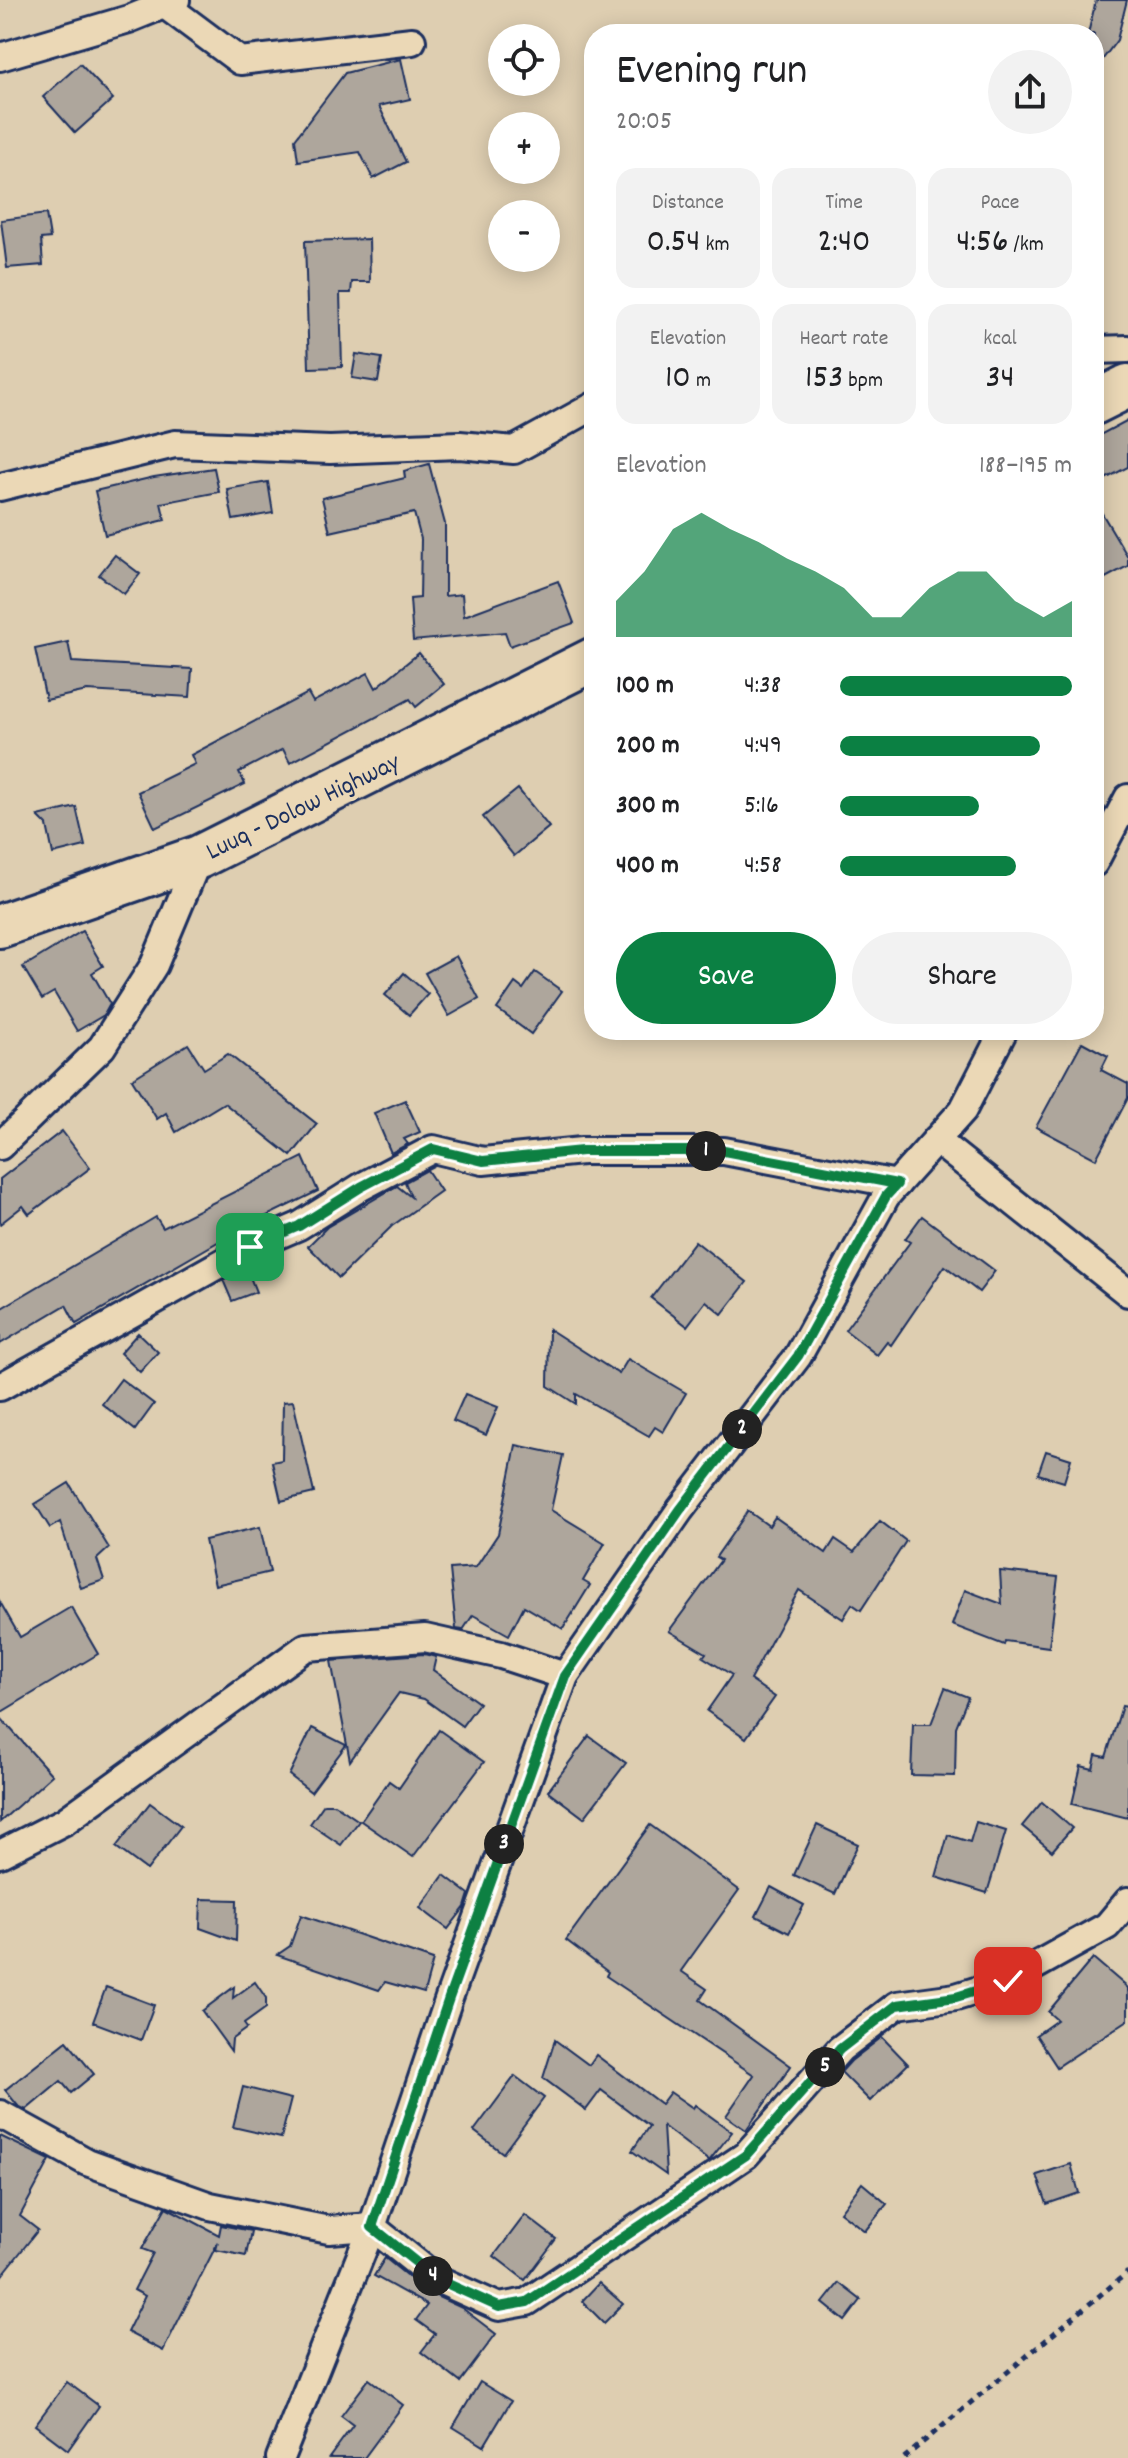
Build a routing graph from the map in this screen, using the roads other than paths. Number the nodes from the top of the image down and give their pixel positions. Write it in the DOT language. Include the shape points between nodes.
graph roads {
  1 [pos="170,3"];
  2 [pos="412,41"];
  3 [pos="0,57"];
  4 [pos="1128,349"];
  5 [pos="1104,350"];
  6 [pos="1128,386"];
  7 [pos="1104,398"];
  8 [pos="584,412"];
  9 [pos="0,487"];
  10 [pos="584,664"];
  11 [pos="1128,798"];
  12 [pos="1104,844"];
  13 [pos="199,857"];
  14 [pos="0,926"];
  15 [pos="999,1040"];
  16 [pos="936,1140"];
  17 [pos="0,1146"];
  18 [pos="897,1184"];
  19 [pos="1128,1293"];
  20 [pos="0,1387"];
  21 [pos="565,1676"];
  22 [pos="0,1854"];
  23 [pos="1128,1901"];
  24 [pos="0,2114"];
  25 [pos="372,2227"];
  26 [pos="280,2458"];
  1 -- 2 [label="street" via="240,61"];
  1 -- 3 [label="street"];
  4 -- 5 [label="street"];
  6 -- 7 [label="main road"];
  8 -- 9 [label="street" via="514,450 460,445 330,450 175,444"];
  10 -- 13 [label="main road, Luuq - Dolow Highway"];
  11 -- 12 [label="street"];
  13 -- 14 [label="main road, Luuq - Dolow Highway"];
  13 -- 17 [label="street" via="154,965 102,1047"];
  15 -- 16 [label="street" via="963,1110"];
  16 -- 18 [label="street"];
  16 -- 19 [label="street"];
  18 -- 20 [label="street" via="724,1151 582,1151 483,1161 433,1149"];
  18 -- 21 [label="street" via="798,1356 680,1510"];
  21 -- 22 [label="street" via="425,1638 306,1647 65,1821"];
  21 -- 25 [label="street"];
  23 -- 25 [label="street" via="1107,1926 1008,1981 956,1997 897,2005 840,2049 746,2155 527,2302 499,2307 437,2279"];
  24 -- 25 [label="street" via="87,2162 210,2206 329,2230"];
  25 -- 26 [label="street"];
}
